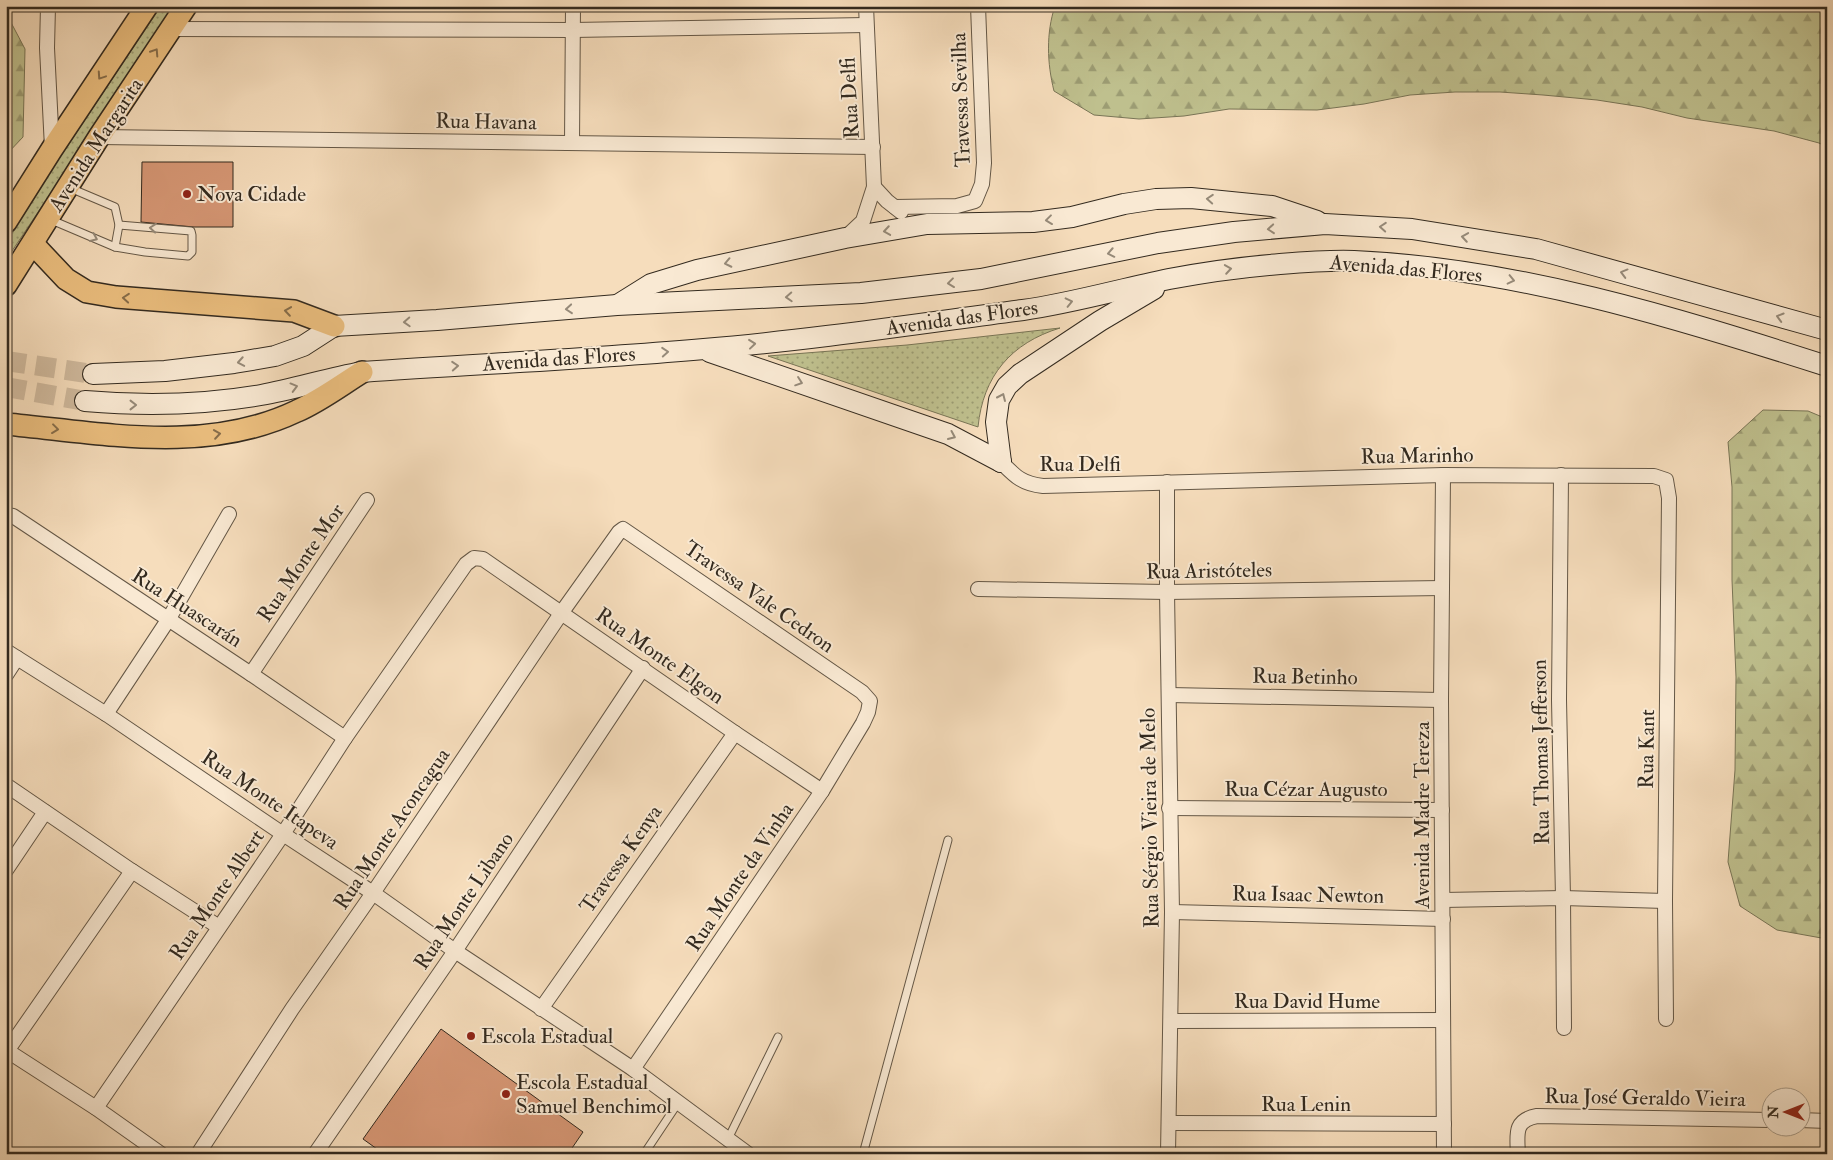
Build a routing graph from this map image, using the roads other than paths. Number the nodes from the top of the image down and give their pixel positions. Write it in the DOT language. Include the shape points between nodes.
graph roads {
  1 [pos="48,6"];
  2 [pos="147,6"];
  3 [pos="186,6"];
  4 [pos="573,6"];
  5 [pos="866,6"];
  6 [pos="978,6"];
  7 [pos="866,25"];
  8 [pos="171,29"];
  9 [pos="573,30"];
  10 [pos="99,137"];
  11 [pos="572,143"];
  12 [pos="873,147"];
  13 [pos="52,149"];
  14 [pos="69,187"];
  15 [pos="874,187"];
  16 [pos="895,208"];
  17 [pos="48,219"];
  18 [pos="6,222"];
  19 [pos="927,224"];
  20 [pos="1325,224"];
  21 [pos="119,225"];
  22 [pos="845,238"];
  23 [pos="33,244"];
  24 [pos="115,247"];
  25 [pos="1172,279"];
  26 [pos="6,285"];
  27 [pos="618,305"];
  28 [pos="334,326"];
  29 [pos="1827,330"];
  30 [pos="704,349"];
  31 [pos="1827,366"];
  32 [pos="362,372"];
  33 [pos="93,374"];
  34 [pos="84,401"];
  35 [pos="6,424"];
  36 [pos="1001,462"];
  37 [pos="1443,475"];
  38 [pos="1561,475"];
  39 [pos="1666,480"];
  40 [pos="1167,482"];
  41 [pos="366,500"];
  42 [pos="229,514"];
  43 [pos="6,515"];
  44 [pos="623,529"];
  45 [pos="474,558"];
  46 [pos="1442,588"];
  47 [pos="978,589"];
  48 [pos="1167,592"];
  49 [pos="562,612"];
  50 [pos="168,620"];
  51 [pos="12,655"];
  52 [pos="643,668"];
  53 [pos="251,674"];
  54 [pos="6,675"];
  55 [pos="1169,695"];
  56 [pos="1441,700"];
  57 [pos="870,701"];
  58 [pos="106,714"];
  59 [pos="735,733"];
  60 [pos="345,738"];
  61 [pos="6,785"];
  62 [pos="822,791"];
  63 [pos="1169,808"];
  64 [pos="1442,810"];
  65 [pos="45,812"];
  66 [pos="283,834"];
  67 [pos="948,840"];
  68 [pos="6,870"];
  69 [pos="132,871"];
  70 [pos="373,893"];
  71 [pos="1564,898"];
  72 [pos="1443,900"];
  73 [pos="1665,901"];
  74 [pos="1172,912"];
  75 [pos="1443,919"];
  76 [pos="219,927"];
  77 [pos="455,951"];
  78 [pos="541,1008"];
  79 [pos="1666,1019"];
  80 [pos="1443,1020"];
  81 [pos="1171,1021"];
  82 [pos="1564,1028"];
  83 [pos="778,1037"];
  84 [pos="6,1050"];
  85 [pos="633,1070"];
  86 [pos="678,1103"];
  87 [pos="96,1108"];
  88 [pos="1760,1120"];
  89 [pos="1810,1120"];
  90 [pos="1827,1121"];
  91 [pos="1169,1123"];
  92 [pos="1444,1124"];
  93 [pos="728,1139"];
  94 [pos="161,1154"];
  95 [pos="198,1154"];
  96 [pos="315,1154"];
  97 [pos="644,1154"];
  98 [pos="748,1154"];
  99 [pos="863,1154"];
  100 [pos="1168,1154"];
  101 [pos="1444,1154"];
  102 [pos="1518,1154"];
  1 -- 13 [label="street" via="46,48"];
  2 -- 13 [label="main road, Avenida Margarita, one-way"];
  3 -- 8 [label="main road, Avenida Margarita"];
  4 -- 9 [label="street"];
  5 -- 7 [label="street, Rua Delfi"];
  6 -- 16 [label="street, Travessa Sevilha" via="982,184 975,201 965,204"];
  7 -- 9 [label="street"];
  7 -- 12 [label="street, Rua Delfi"];
  8 -- 9 [label="street"];
  10 -- 8 [label="main road, Avenida Margarita, one-way"];
  9 -- 11 [label="street"];
  10 -- 11 [label="street, Rua Havana"];
  10 -- 14 [label="main road, Avenida Margarita"];
  11 -- 12 [label="street, Rua Havana"];
  12 -- 15 [label="street, Rua Delfi"];
  13 -- 18 [label="main road, Avenida Margarita"];
  14 -- 17 [label="main road, Avenida Margarita"];
  14 -- 21 [label="lane" via="115,207"];
  15 -- 16 [label="street"];
  15 -- 22 [label="street, Rua Delfi" via="863,221"];
  16 -- 19 [label="street"];
  17 -- 23 [label="main road, Avenida Margarita"];
  17 -- 24 [label="lane, one-way"];
  20 -- 19 [label="main road, one-way" via="1272,206 1191,198 1156,199 1033,222"];
  19 -- 22 [label="main road, one-way"];
  20 -- 27 [label="main road, Avenida das Flores, one-way" via="1224,233 981,279 862,293"];
  29 -- 20 [label="main road, Avenida das Flores, one-way" via="1536,249 1412,229"];
  21 -- 24 [label="lane"];
  24 -- 21 [label="lane, one-way" via="188,256 192,252 191,231"];
  22 -- 27 [label="main road, one-way" via="697,270 651,284"];
  23 -- 26 [label="main road, Avenida Margarita"];
  28 -- 23 [label="main road, one-way" via="294,312 87,292 66,279"];
  30 -- 25 [label="main road, Avenida das Flores, one-way" via="1057,305"];
  25 -- 31 [label="main road, Avenida das Flores, one-way" via="1237,268 1315,261 1407,265 1504,279 1618,305"];
  36 -- 25 [label="main road, one-way" via="996,422 999,400 1006,386 1100,321"];
  27 -- 28 [label="main road, Avenida das Flores, one-way"];
  28 -- 33 [label="main road, Avenida das Flores, one-way" via="303,346 275,356 165,371"];
  32 -- 30 [label="main road, Avenida das Flores, one-way"];
  30 -- 36 [label="main road, one-way" via="939,431"];
  34 -- 32 [label="main road, Avenida das Flores, one-way" via="132,405 221,401"];
  35 -- 32 [label="main road, one-way" via="140,438 218,434 266,424 298,411"];
  36 -- 40 [label="street, Rua Delfi" via="1018,479 1034,485"];
  37 -- 38 [label="street, Rua Marinho"];
  37 -- 40 [label="street, Rua Marinho"];
  37 -- 46 [label="street, Avenida Madre Tereza"];
  38 -- 39 [label="street, Rua Marinho" via="1654,476"];
  38 -- 71 [label="street, Rua Thomas Jefferson" via="1559,700"];
  39 -- 73 [label="street, Rua Kant" via="1669,498"];
  40 -- 48 [label="street, Rua Sérgio Vieira de Melo"];
  41 -- 53 [label="street, Rua Monte Mor"];
  42 -- 50 [label="street"];
  43 -- 50 [label="street, Rua Huascarán" via="13,516"];
  44 -- 49 [label="street, Rua Monte Aconcagua"];
  44 -- 57 [label="street, Travessa Vale Cedron" via="862,692"];
  45 -- 49 [label="street, Rua Monte Elgon" via="482,559"];
  45 -- 60 [label="street, Rua Monte Albert" via="466,564"];
  46 -- 48 [label="street, Rua Aristóteles"];
  46 -- 56 [label="street, Avenida Madre Tereza"];
  47 -- 48 [label="street, Rua Aristóteles"];
  48 -- 55 [label="street, Rua Sérgio Vieira de Melo"];
  49 -- 52 [label="street, Rua Monte Elgon"];
  49 -- 70 [label="street, Rua Monte Aconcagua"];
  50 -- 53 [label="street, Rua Huascarán"];
  50 -- 58 [label="street"];
  51 -- 54 [label="street"];
  51 -- 58 [label="street, Rua Monte Itapeva"];
  52 -- 59 [label="street, Rua Monte Elgon"];
  52 -- 77 [label="street, Rua Monte Libano"];
  53 -- 60 [label="street, Rua Huascarán"];
  55 -- 56 [label="street, Rua Betinho"];
  55 -- 63 [label="street, Rua Sérgio Vieira de Melo"];
  56 -- 64 [label="street, Avenida Madre Tereza"];
  57 -- 62 [label="street, Rua Monte da Vinha" via="863,723"];
  58 -- 66 [label="street, Rua Monte Itapeva"];
  59 -- 62 [label="street, Rua Monte Elgon"];
  59 -- 78 [label="street, Travessa Kenya"];
  60 -- 66 [label="street, Rua Monte Albert"];
  61 -- 65 [label="street"];
  62 -- 85 [label="street, Rua Monte da Vinha"];
  63 -- 64 [label="street, Rua Cézar Augusto"];
  63 -- 74 [label="street, Rua Sérgio Vieira de Melo"];
  64 -- 72 [label="street, Avenida Madre Tereza"];
  65 -- 68 [label="street"];
  65 -- 69 [label="street"];
  66 -- 70 [label="street, Rua Monte Itapeva"];
  66 -- 76 [label="street, Rua Monte Albert"];
  67 -- 99 [label="lane"];
  69 -- 76 [label="street"];
  69 -- 84 [label="street"];
  70 -- 77 [label="street, Rua Monte Itapeva"];
  70 -- 95 [label="street, Rua Monte Aconcagua" via="292,1009"];
  71 -- 72 [label="street"];
  71 -- 73 [label="street"];
  71 -- 82 [label="street, Rua Thomas Jefferson"];
  72 -- 75 [label="street, Avenida Madre Tereza"];
  73 -- 79 [label="street, Rua Kant"];
  74 -- 75 [label="street, Rua Isaac Newton"];
  74 -- 81 [label="street, Rua Sérgio Vieira de Melo"];
  75 -- 80 [label="street, Avenida Madre Tereza"];
  76 -- 87 [label="street, Rua Monte Albert"];
  77 -- 78 [label="street, Rua Monte Itapeva"];
  77 -- 96 [label="street, Rua Monte Libano"];
  78 -- 85 [label="street, Rua Monte Itapeva"];
  80 -- 81 [label="street, Rua David Hume"];
  80 -- 92 [label="street, Avenida Madre Tereza"];
  81 -- 91 [label="street, Rua Sérgio Vieira de Melo"];
  83 -- 93 [label="lane"];
  84 -- 87 [label="street"];
  85 -- 86 [label="street, Rua Monte Itapeva"];
  86 -- 93 [label="street, Rua Monte Itapeva"];
  86 -- 97 [label="lane"];
  87 -- 94 [label="street"];
  88 -- 102 [label="street, Rua José Geraldo Vieira" via="1537,1116 1521,1122"];
  89 -- 90 [label="street"];
  91 -- 92 [label="street, Rua Lenin"];
  91 -- 100 [label="street, Rua Sérgio Vieira de Melo"];
  92 -- 101 [label="street, Avenida Madre Tereza"];
  93 -- 98 [label="street, Rua Monte Itapeva"];
}
